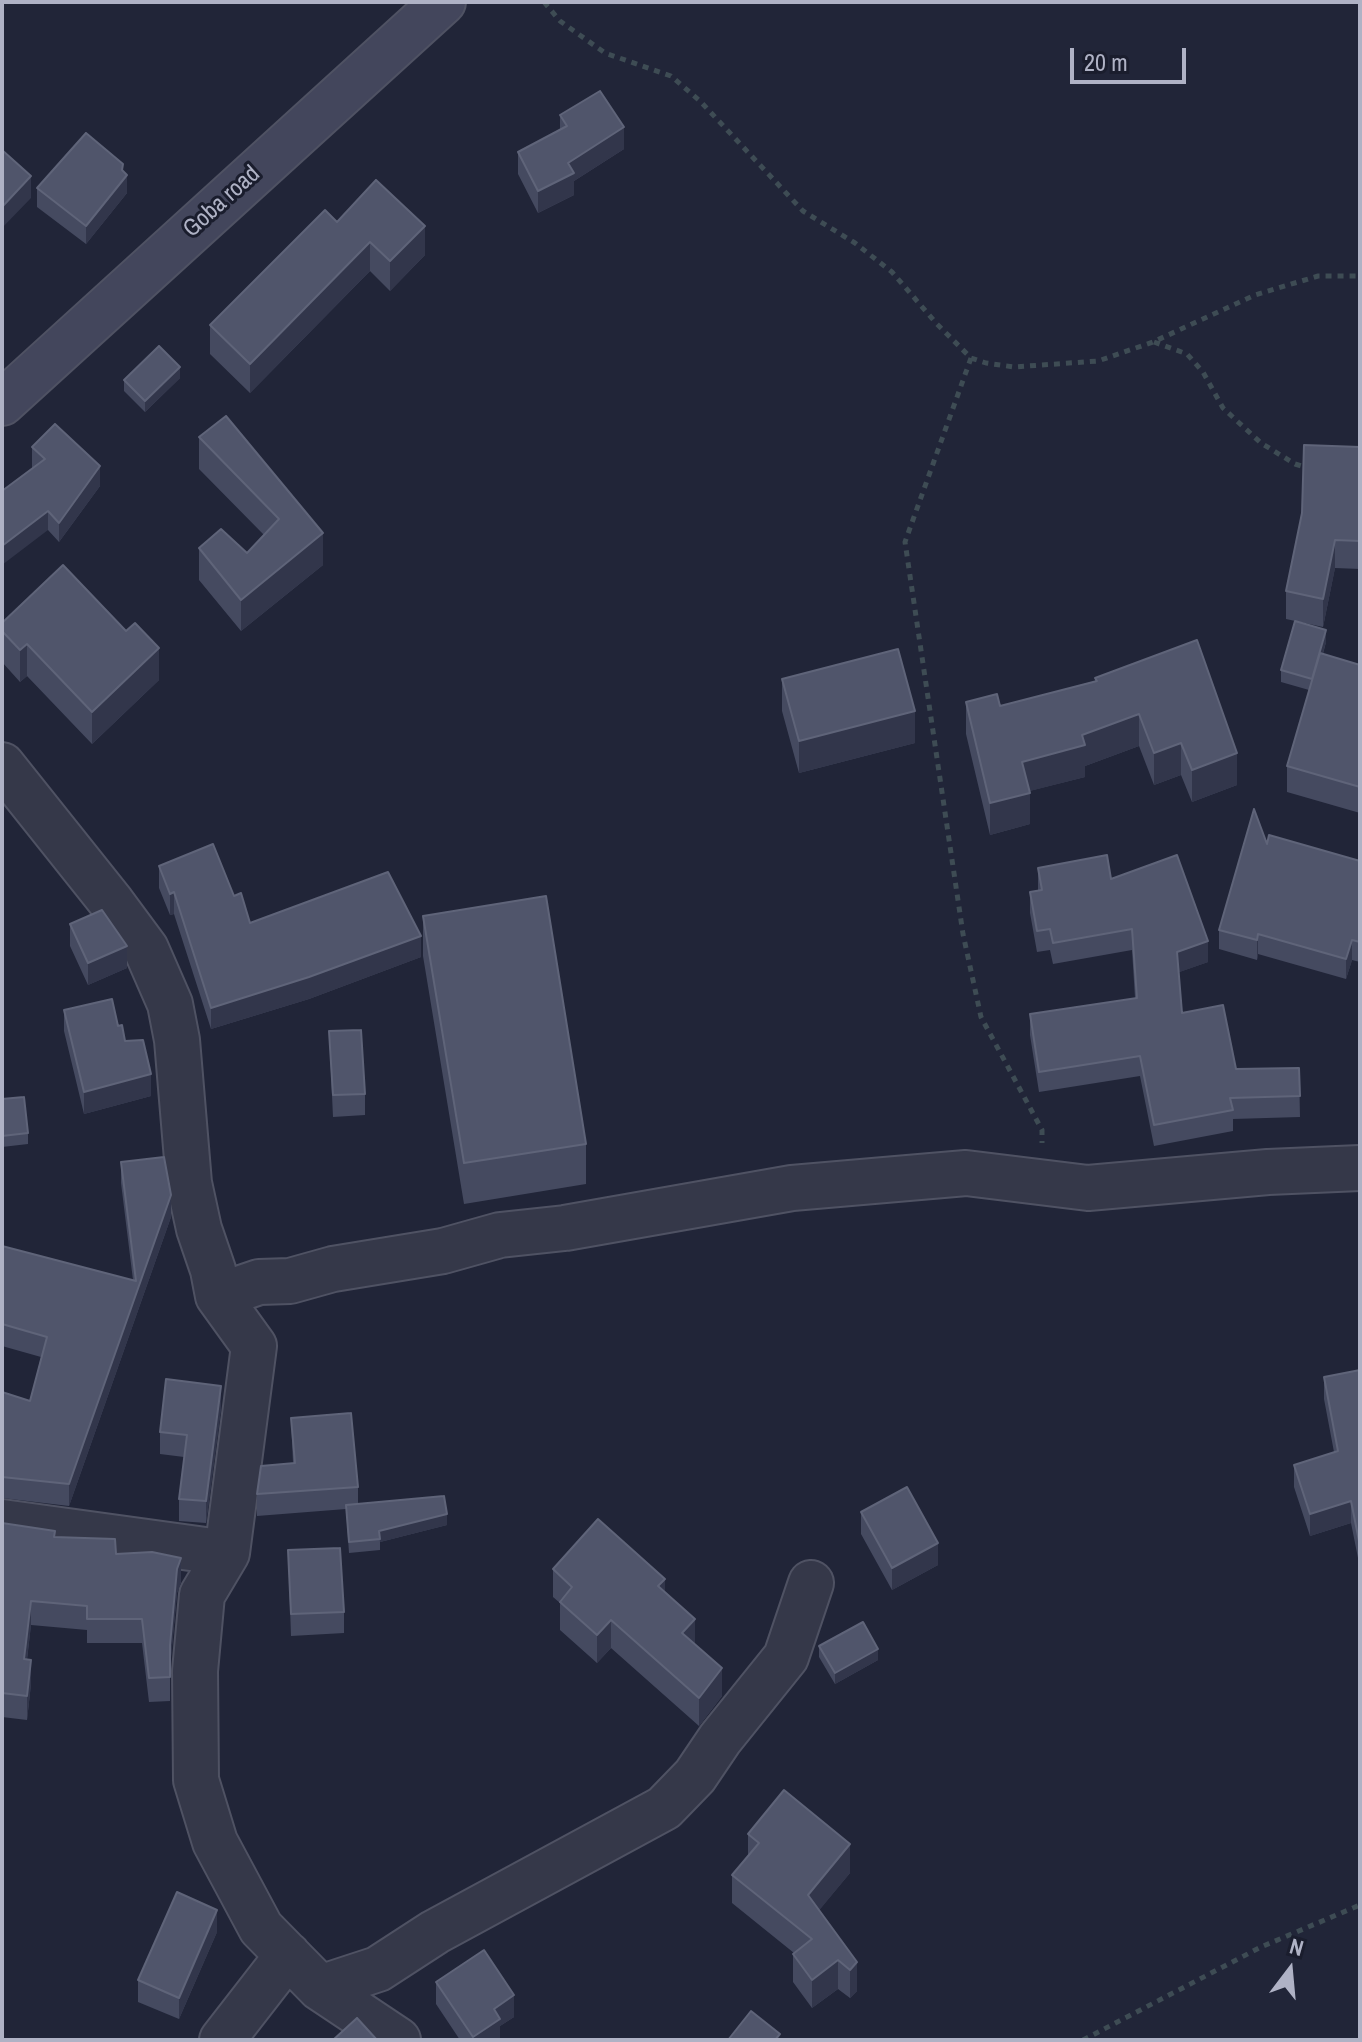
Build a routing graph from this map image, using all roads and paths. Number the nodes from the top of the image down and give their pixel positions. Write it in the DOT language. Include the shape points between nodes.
graph roads {
  1 [pos="443,2"];
  2 [pos="544,2"];
  3 [pos="1360,276"];
  4 [pos="1153,342"];
  5 [pos="971,358"];
  6 [pos="2,403"];
  7 [pos="1322,473"];
  8 [pos="2,765"];
  9 [pos="1360,1168"];
  10 [pos="1043,1184"];
  11 [pos="218,1296"];
  12 [pos="2,1522"];
  13 [pos="227,1553"];
  14 [pos="811,1583"];
  15 [pos="1360,1905"];
  16 [pos="288,1955"];
  17 [pos="320,1988"];
  18 [pos="222,2040"];
  19 [pos="398,2040"];
  20 [pos="1083,2040"];
  1 -- 6 [label="main road, Goba road"];
  2 -- 5 [label="path" via="560,21 605,53 671,76 803,211 892,272"];
  3 -- 4 [label="path" via="1318,276 1255,295"];
  4 -- 5 [label="path" via="1098,361 1014,367"];
  4 -- 7 [label="path" via="1187,354 1223,408 1261,443"];
  5 -- 10 [label="path" via="905,542 963,934 981,1017 1042,1130"];
  8 -- 11 [label="street" via="146,949 170,1004 189,1183"];
  9 -- 10 [label="street" via="1088,1188"];
  10 -- 11 [label="street" via="966,1173 792,1188 500,1235 290,1281 259,1282"];
  11 -- 13 [label="street" via="254,1346"];
  12 -- 13 [label="street"];
  13 -- 16 [label="street" via="202,1595 195,1671 196,1780 215,1842 261,1928"];
  14 -- 17 [label="street" via="786,1657 695,1776 664,1808 435,1932 378,1969"];
  15 -- 20 [label="path" via="1261,1947"];
  16 -- 17 [label="street"];
  16 -- 18 [label="street"];
  17 -- 19 [label="street"];
}
